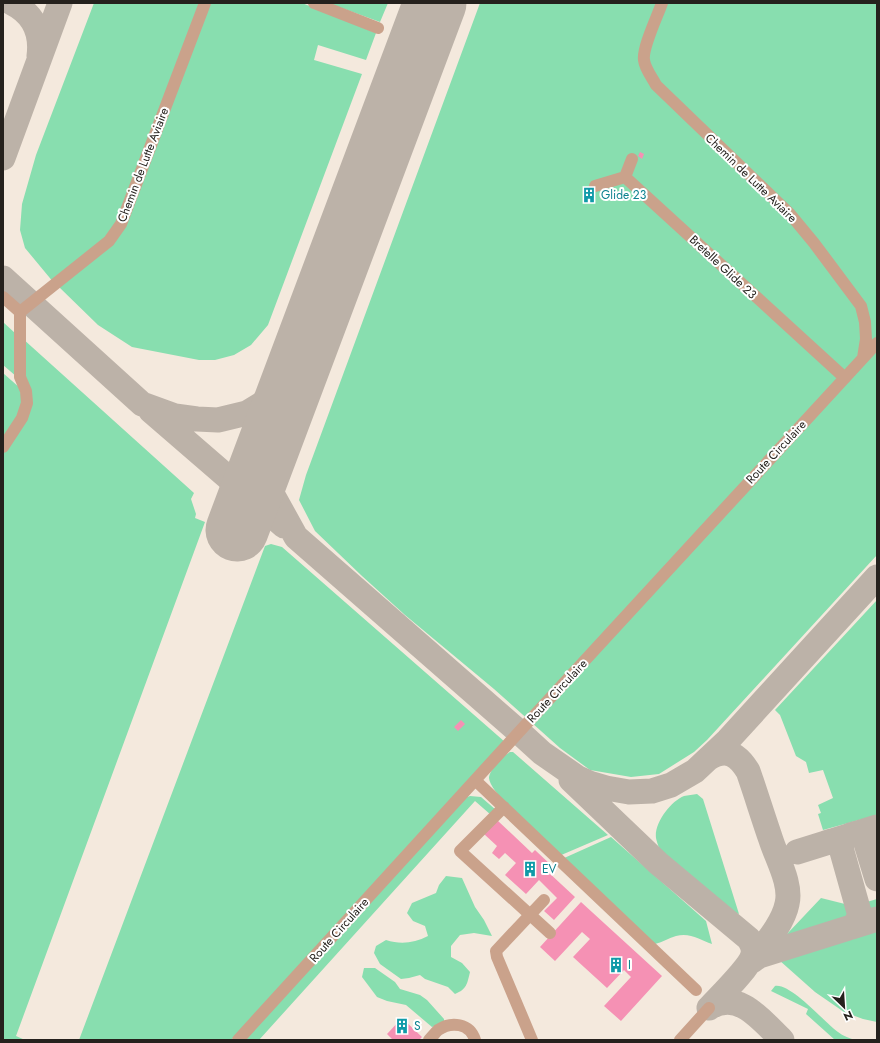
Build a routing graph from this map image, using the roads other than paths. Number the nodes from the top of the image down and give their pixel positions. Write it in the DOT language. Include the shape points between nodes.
graph roads {
  1 [pos="205,3"];
  2 [pos="314,3"];
  3 [pos="662,3"];
  4 [pos="378,28"];
  5 [pos="632,158"];
  6 [pos="625,177"];
  7 [pos="595,186"];
  8 [pos="3,297"];
  9 [pos="20,312"];
  10 [pos="877,343"];
  11 [pos="863,358"];
  12 [pos="845,378"];
  13 [pos="3,447"];
  14 [pos="476,781"];
  15 [pos="504,807"];
  16 [pos="544,900"];
  17 [pos="530,915"];
  18 [pos="550,933"];
  19 [pos="696,990"];
  20 [pos="709,1008"];
  21 [pos="238,1040"];
  22 [pos="429,1040"];
  23 [pos="475,1040"];
  24 [pos="532,1040"];
  25 [pos="680,1040"];
  1 -- 9 [label="lane, Chemin de Lutte Aviaire" via="121,224 109,241"];
  2 -- 4 [label="lane"];
  3 -- 11 [label="lane, Chemin de Lutte Aviaire" via="646,46 646,68 656,85 790,214 814,243 861,306 865,322"];
  5 -- 6 [label="lane"];
  6 -- 7 [label="lane"];
  6 -- 12 [label="lane, Bretelle Glide 23"];
  8 -- 9 [label="lane"];
  9 -- 13 [label="lane" via="20,377 26,391 27,403 22,418"];
  10 -- 11 [label="lane, Route Circulaire"];
  11 -- 12 [label="lane, Route Circulaire"];
  12 -- 14 [label="lane, Route Circulaire"];
  14 -- 15 [label="lane"];
  14 -- 21 [label="lane, Route Circulaire"];
  15 -- 17 [label="lane" via="460,851"];
  15 -- 19 [label="lane"];
  16 -- 17 [label="lane"];
  17 -- 18 [label="lane"];
  17 -- 24 [label="lane" via="496,951"];
  20 -- 25 [label="lane"];
  22 -- 23 [label="lane" via="438,1030 453,1025 469,1029"];
}
